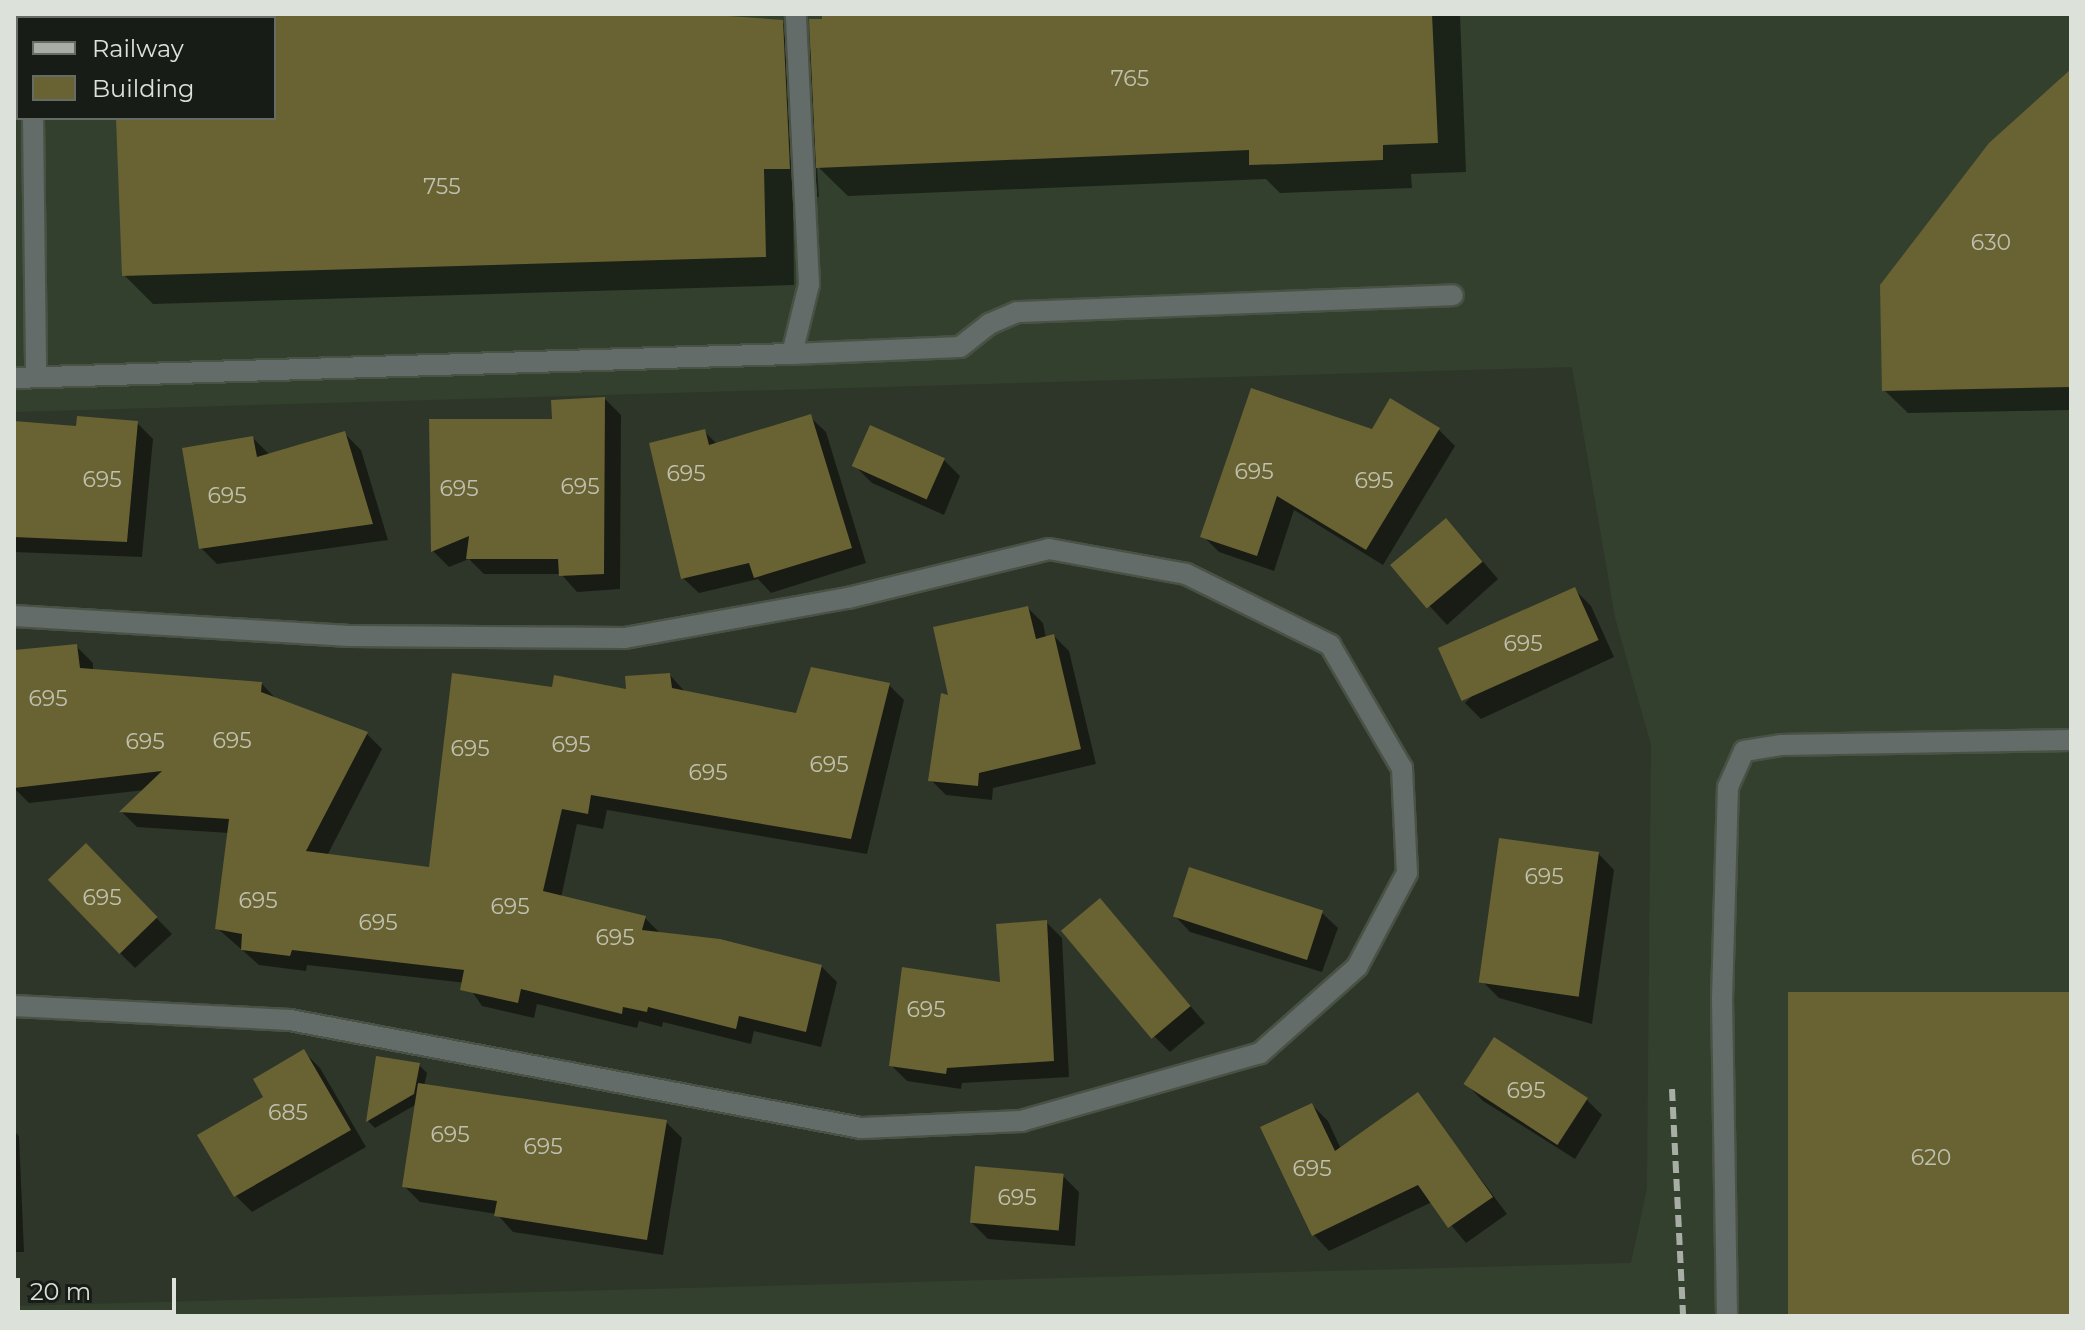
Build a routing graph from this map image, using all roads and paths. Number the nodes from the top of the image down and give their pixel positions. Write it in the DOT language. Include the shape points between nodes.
graph roads {
  1 [pos="796,14"];
  2 [pos="33,120"];
  3 [pos="1453,295"];
  4 [pos="792,354"];
  5 [pos="36,377"];
  6 [pos="14,378"];
  7 [pos="14,616"];
  8 [pos="2071,740"];
  9 [pos="14,1006"];
  10 [pos="1727,1316"];
  1 -- 4 [label="lane" via="809,284"];
  2 -- 5 [label="lane"];
  3 -- 4 [label="lane" via="1017,312 989,324 960,347"];
  4 -- 5 [label="lane"];
  5 -- 6 [label="lane"];
  7 -- 9 [label="lane" via="349,636 625,638 848,598 1049,549 1186,574 1330,645 1402,768 1407,873 1357,967 1260,1053 1022,1121 861,1128 290,1020"];
  8 -- 10 [label="lane" via="1781,745 1744,751 1728,787 1722,1000"];
}
